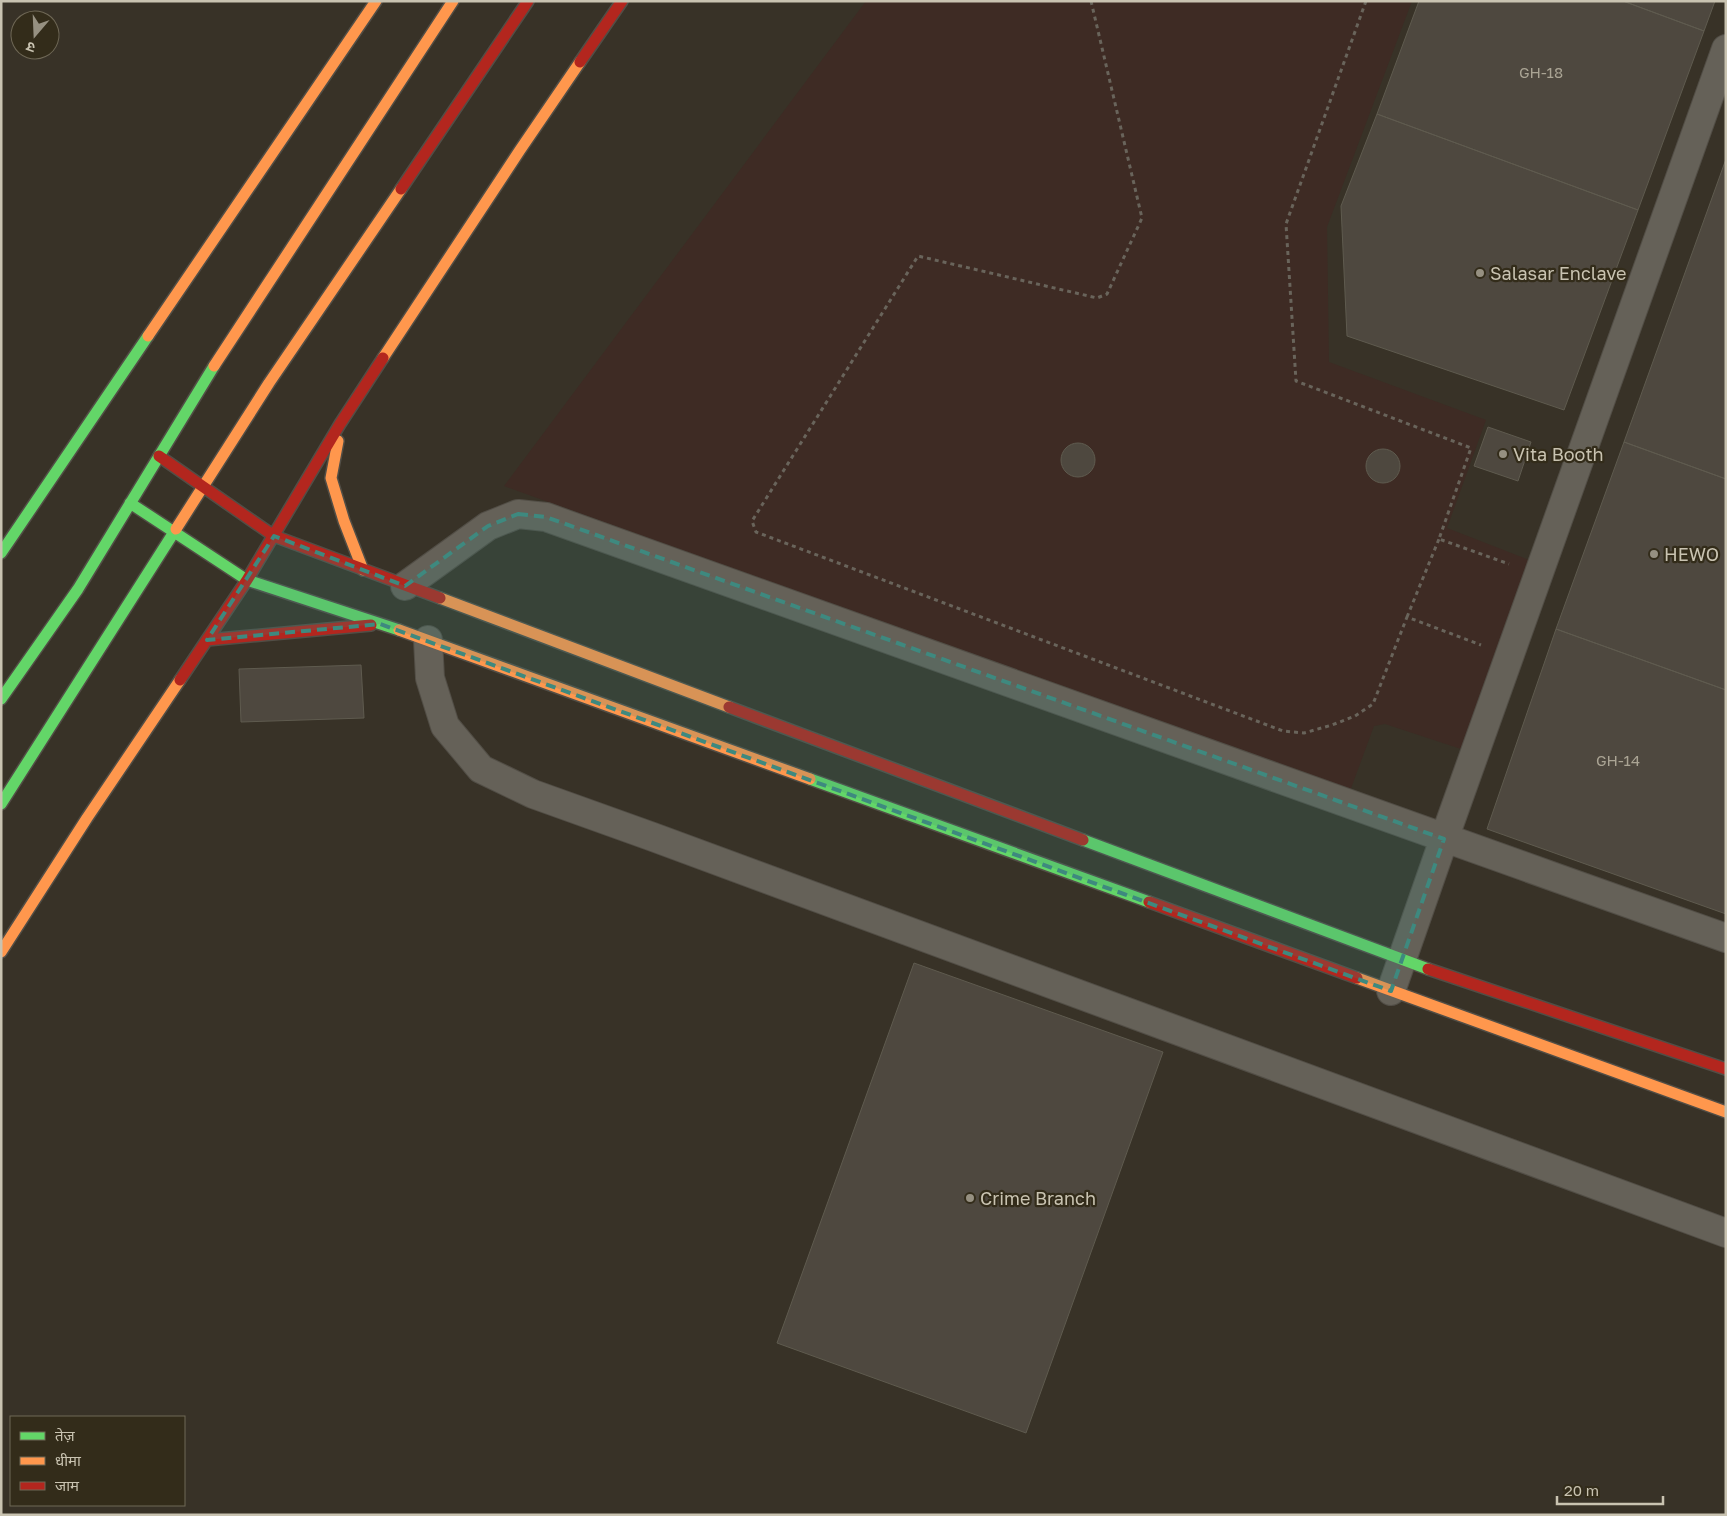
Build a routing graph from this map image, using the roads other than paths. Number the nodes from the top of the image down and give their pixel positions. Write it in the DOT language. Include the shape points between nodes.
graph roads {
  1 [pos="376,1"];
  2 [pos="453,1"];
  3 [pos="528,1"];
  4 [pos="622,1"];
  5 [pos="1726,49"];
  6 [pos="340,424"];
  7 [pos="159,456"];
  8 [pos="203,485"];
  9 [pos="130,503"];
  10 [pos="174,532"];
  11 [pos="274,536"];
  12 [pos="1,553"];
  13 [pos="363,570"];
  14 [pos="247,580"];
  15 [pos="405,586"];
  16 [pos="380,624"];
  17 [pos="206,640"];
  18 [pos="428,640"];
  19 [pos="1,699"];
  20 [pos="1,804"];
  21 [pos="1444,839"];
  22 [pos="1726,938"];
  23 [pos="1,952"];
  24 [pos="1401,960"];
  25 [pos="1391,991"];
  26 [pos="1726,1069"];
  27 [pos="1726,1112"];
  28 [pos="1726,1232"];
  1 -- 12 [label="main road"];
  2 -- 7 [label="main road"];
  3 -- 8 [label="main road" via="268,383"];
  4 -- 6 [label="main road"];
  5 -- 21 [label="street"];
  6 -- 11 [label="main road"];
  6 -- 13 [label="main road" via="331,478"];
  7 -- 8 [label="main road"];
  7 -- 9 [label="main road"];
  8 -- 10 [label="main road"];
  8 -- 11 [label="main road"];
  9 -- 10 [label="main road"];
  9 -- 19 [label="main road" via="78,589"];
  10 -- 14 [label="main road"];
  10 -- 20 [label="main road"];
  11 -- 13 [label="main road"];
  11 -- 14 [label="main road"];
  13 -- 15 [label="main road"];
  14 -- 16 [label="main road"];
  14 -- 17 [label="main road"];
  15 -- 21 [label="street" via="488,526 518,514 546,516"];
  15 -- 24 [label="main road"];
  16 -- 17 [label="main road"];
  16 -- 18 [label="main road"];
  17 -- 23 [label="main road"];
  18 -- 25 [label="main road"];
  18 -- 28 [label="street" via="430,678 445,726 481,770 533,794"];
  21 -- 22 [label="street"];
  21 -- 24 [label="street"];
  24 -- 25 [label="street"];
  24 -- 26 [label="main road"];
  25 -- 27 [label="main road"];
}
